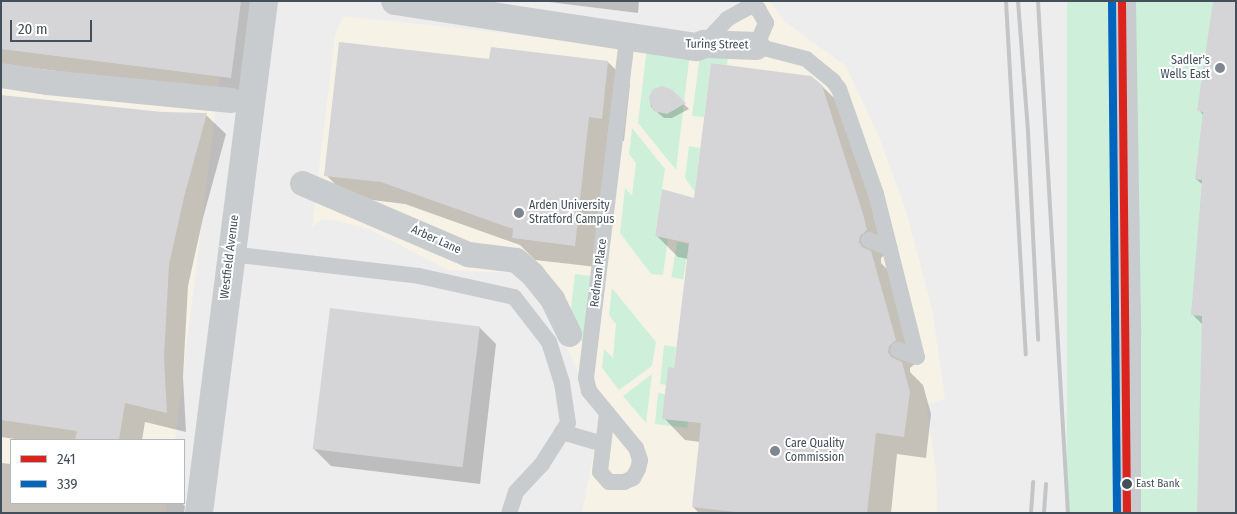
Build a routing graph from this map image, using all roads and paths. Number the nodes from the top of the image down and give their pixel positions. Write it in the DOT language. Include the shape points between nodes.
graph roads {
  1 [pos="264,1"];
  2 [pos="395,1"];
  3 [pos="1122,1"];
  4 [pos="627,37"];
  5 [pos="704,44"];
  6 [pos="756,46"];
  7 [pos="1,75"];
  8 [pos="231,100"];
  9 [pos="302,183"];
  10 [pos="869,240"];
  11 [pos="890,248"];
  12 [pos="230,254"];
  13 [pos="569,334"];
  14 [pos="898,350"];
  15 [pos="606,413"];
  16 [pos="562,432"];
  17 [pos="603,444"];
  18 [pos="199,513"];
  19 [pos="510,513"];
  20 [pos="1127,513"];
  1 -- 12 [label="street, Westfield Avenue"];
  2 -- 4 [label="street, Turing Street"];
  3 -- 20 [label="street"];
  4 -- 5 [label="street, Turing Street" via="697,47"];
  4 -- 15 [label="lane, Redman Place" via="586,378 589,391"];
  5 -- 6 [label="street, Turing Street"];
  5 -- 6 [label="lane" via="726,20 750,6 758,9 766,23"];
  6 -- 11 [label="lane, Turing Street" via="806,59 839,89 876,194"];
  7 -- 8 [label="street"];
  9 -- 13 [label="street, Arber Lane" via="468,254 516,260 552,299"];
  10 -- 11 [label="lane"];
  11 -- 14 [label="lane, Turing Street" via="917,357"];
  12 -- 16 [label="lane" via="419,276 514,297 549,342 562,383 568,423"];
  12 -- 18 [label="street, Westfield Avenue"];
  15 -- 17 [label="lane, Redman Place"];
  15 -- 17 [label="lane, Redman Place" via="636,448 640,460 633,478 609,482 600,472"];
  16 -- 17 [label="lane"];
  16 -- 19 [label="lane" via="542,464 516,492"];
}
